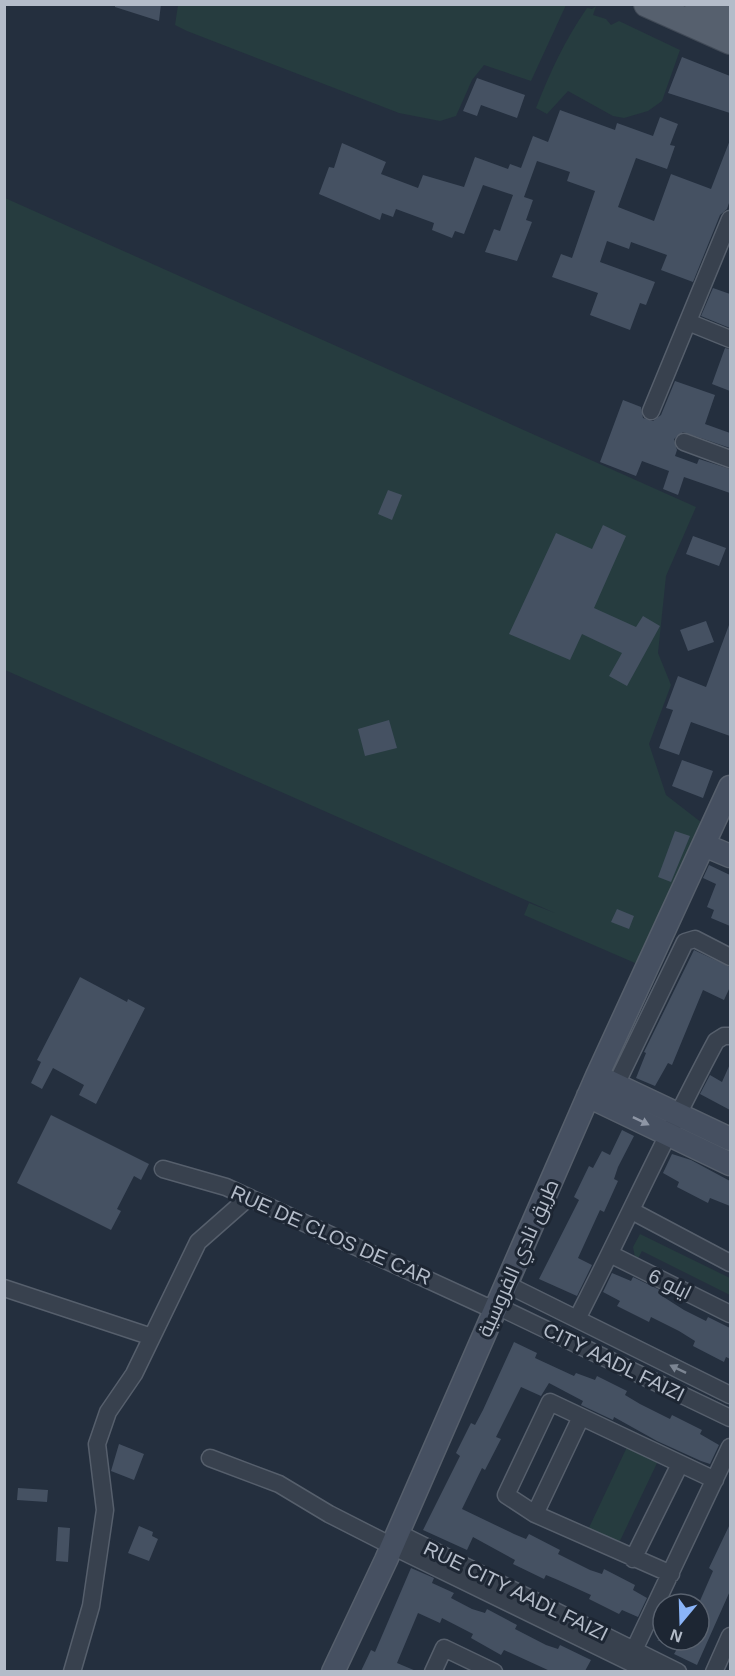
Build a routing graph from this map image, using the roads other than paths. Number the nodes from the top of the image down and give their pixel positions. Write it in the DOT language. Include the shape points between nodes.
graph roads {
  1 [pos="647,4"];
  2 [pos="685,9"];
  3 [pos="730,18"];
  4 [pos="730,41"];
  5 [pos="730,222"];
  6 [pos="688,322"];
  7 [pos="730,339"];
  8 [pos="651,411"];
  9 [pos="684,442"];
  10 [pos="730,459"];
  11 [pos="730,787"];
  12 [pos="704,845"];
  13 [pos="730,856"];
  14 [pos="730,957"];
  15 [pos="730,1036"];
  16 [pos="602,1090"];
  17 [pos="672,1124"];
  18 [pos="730,1139"];
  19 [pos="730,1164"];
  20 [pos="163,1169"];
  21 [pos="248,1198"];
  22 [pos="632,1211"];
  23 [pos="610,1254"];
  24 [pos="730,1263"];
  25 [pos="506,1284"];
  26 [pos="4,1288"];
  27 [pos="496,1306"];
  28 [pos="730,1314"];
  29 [pos="578,1319"];
  30 [pos="152,1337"];
  31 [pos="730,1395"];
  32 [pos="581,1417"];
  33 [pos="730,1418"];
  34 [pos="730,1447"];
  35 [pos="210,1458"];
  36 [pos="680,1464"];
  37 [pos="715,1480"];
  38 [pos="535,1514"];
  39 [pos="395,1540"];
  40 [pos="633,1559"];
  41 [pos="670,1574"];
  42 [pos="730,1636"];
  43 [pos="629,1661"];
  44 [pos="72,1671"];
  45 [pos="333,1671"];
  46 [pos="433,1671"];
  47 [pos="491,1671"];
  48 [pos="650,1671"];
  49 [pos="678,1671"];
  50 [pos="714,1671"];
  1 -- 2 [label="main road"];
  2 -- 3 [label="main road"];
  2 -- 4 [label="main road"];
  5 -- 6 [label="street"];
  6 -- 7 [label="street"];
  6 -- 8 [label="street"];
  9 -- 10 [label="street"];
  11 -- 12 [label="main road, طريق نادي الفروسية"];
  12 -- 13 [label="main road"];
  12 -- 16 [label="main road, طريق نادي الفروسية"];
  14 -- 16 [label="street" via="695,939 685,942"];
  15 -- 17 [label="street" via="716,1041"];
  16 -- 17 [label="main road"];
  16 -- 25 [label="main road, طريق نادي الفروسية"];
  17 -- 18 [label="main road"];
  17 -- 19 [label="main road"];
  17 -- 22 [label="street"];
  20 -- 21 [label="street, RUE DE CLOS DE CAR" via="226,1187"];
  21 -- 27 [label="street, RUE DE CLOS DE CAR" via="485,1306"];
  21 -- 30 [label="street" via="198,1242"];
  22 -- 23 [label="street"];
  22 -- 24 [label="street"];
  23 -- 28 [label="street, ايلو 6"];
  23 -- 29 [label="street"];
  25 -- 27 [label="main road, طريق نادي الفروسية"];
  25 -- 29 [label="street"];
  26 -- 30 [label="street"];
  27 -- 33 [label="street, CITY AADL FAIZI"];
  27 -- 39 [label="main road, طريق نادي الفروسية"];
  31 -- 29 [label="street, one-way"];
  30 -- 44 [label="street" via="134,1374 108,1412 97,1444 105,1510 91,1606"];
  32 -- 36 [label="street"];
  32 -- 38 [label="street"];
  32 -- 38 [label="street" via="550,1402 506,1495"];
  34 -- 37 [label="street"];
  35 -- 39 [label="street, RUE CITY AADL FAIZI" via="279,1484 328,1514"];
  36 -- 37 [label="street"];
  36 -- 40 [label="street"];
  37 -- 41 [label="street"];
  38 -- 40 [label="street"];
  39 -- 43 [label="street, RUE CITY AADL FAIZI"];
  39 -- 45 [label="main road, طريق نادي الفروسية"];
  40 -- 41 [label="street"];
  41 -- 43 [label="street"];
  42 -- 50 [label="street"];
  43 -- 48 [label="street, RUE CITY AADL FAIZI"];
  43 -- 49 [label="street, RUE CITY AADL FAIZI"];
  46 -- 47 [label="street" via="444,1648"];
}
